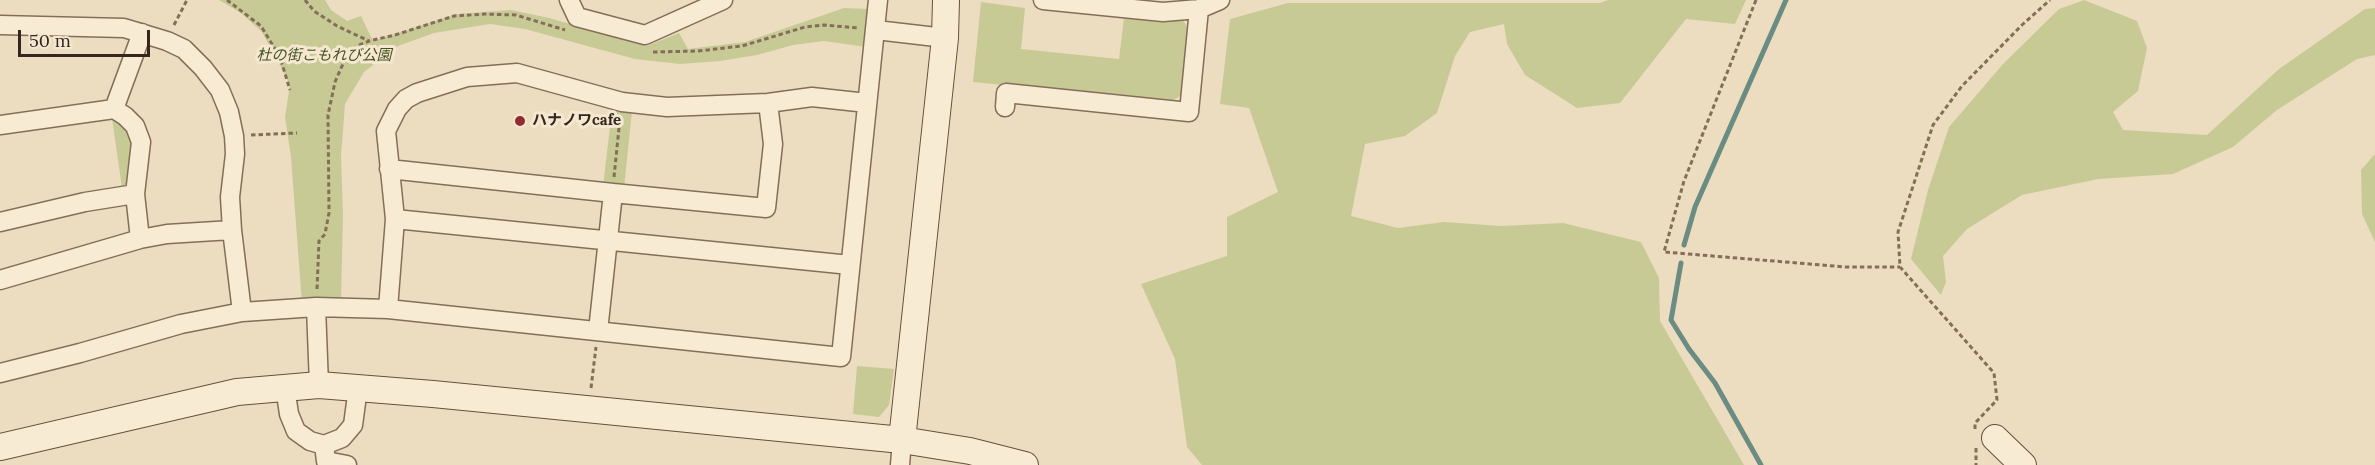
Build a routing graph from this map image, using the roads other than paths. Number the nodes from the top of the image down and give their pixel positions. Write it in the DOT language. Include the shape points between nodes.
graph roads {
  1 [pos="569,0"];
  2 [pos="723,0"];
  3 [pos="878,0"];
  4 [pos="946,0"];
  5 [pos="1043,0"];
  6 [pos="1220,0"];
  7 [pos="1063,2"];
  8 [pos="1144,6"];
  9 [pos="1199,9"];
  10 [pos="0,25"];
  11 [pos="876,30"];
  12 [pos="142,33"];
  13 [pos="945,38"];
  14 [pos="867,102"];
  15 [pos="768,103"];
  16 [pos="1005,106"];
  17 [pos="114,109"];
  18 [pos="0,125"];
  19 [pos="389,169"];
  20 [pos="613,193"];
  21 [pos="135,194"];
  22 [pos="395,219"];
  23 [pos="0,222"];
  24 [pos="232,230"];
  25 [pos="141,239"];
  26 [pos="608,241"];
  27 [pos="850,265"];
  28 [pos="0,280"];
  29 [pos="316,307"];
  30 [pos="388,309"];
  31 [pos="242,312"];
  32 [pos="598,331"];
  33 [pos="0,373"];
  34 [pos="319,385"];
  35 [pos="285,387"];
  36 [pos="358,388"];
  37 [pos="1982,438"];
  38 [pos="324,445"];
  39 [pos="0,447"];
  40 [pos="901,453"];
  41 [pos="347,465"];
  42 [pos="1025,465"];
  43 [pos="2023,465"];
  1 -- 2 [label="street" via="577,17 645,35"];
  3 -- 11 [label="street"];
  4 -- 13 [label="street"];
  5 -- 7 [label="street"];
  6 -- 9 [label="street"];
  7 -- 8 [label="street"];
  8 -- 9 [label="street"];
  9 -- 16 [label="street" via="1189,112 1006,93"];
  10 -- 12 [label="street" via="124,28"];
  11 -- 13 [label="street"];
  11 -- 14 [label="street"];
  12 -- 17 [label="street"];
  12 -- 24 [label="street" via="184,49 220,90 234,136"];
  13 -- 40 [label="street"];
  14 -- 15 [label="street" via="812,97"];
  14 -- 27 [label="street"];
  15 -- 19 [label="street" via="667,107 622,102 517,74 483,74 406,99 386,131"];
  15 -- 20 [label="street" via="773,144 766,208"];
  17 -- 18 [label="street"];
  17 -- 21 [label="street" via="135,126 141,142"];
  19 -- 20 [label="street"];
  19 -- 22 [label="street"];
  20 -- 26 [label="street"];
  21 -- 23 [label="street"];
  21 -- 25 [label="street"];
  22 -- 26 [label="street"];
  22 -- 30 [label="street"];
  24 -- 25 [label="street"];
  24 -- 31 [label="street"];
  25 -- 28 [label="street"];
  26 -- 27 [label="street"];
  26 -- 32 [label="street"];
  27 -- 32 [label="street" via="842,357"];
  29 -- 30 [label="street"];
  29 -- 31 [label="street"];
  29 -- 34 [label="street"];
  30 -- 32 [label="street"];
  31 -- 33 [label="street" via="181,324"];
  34 -- 35 [label="street"];
  34 -- 36 [label="street"];
  35 -- 38 [label="street" via="296,431"];
  35 -- 39 [label="street" via="237,392"];
  36 -- 38 [label="street" via="353,426 342,438"];
  36 -- 40 [label="street"];
  37 -- 43 [label="street"];
  38 -- 41 [label="street" via="326,461"];
  40 -- 42 [label="street" via="970,451"];
}
